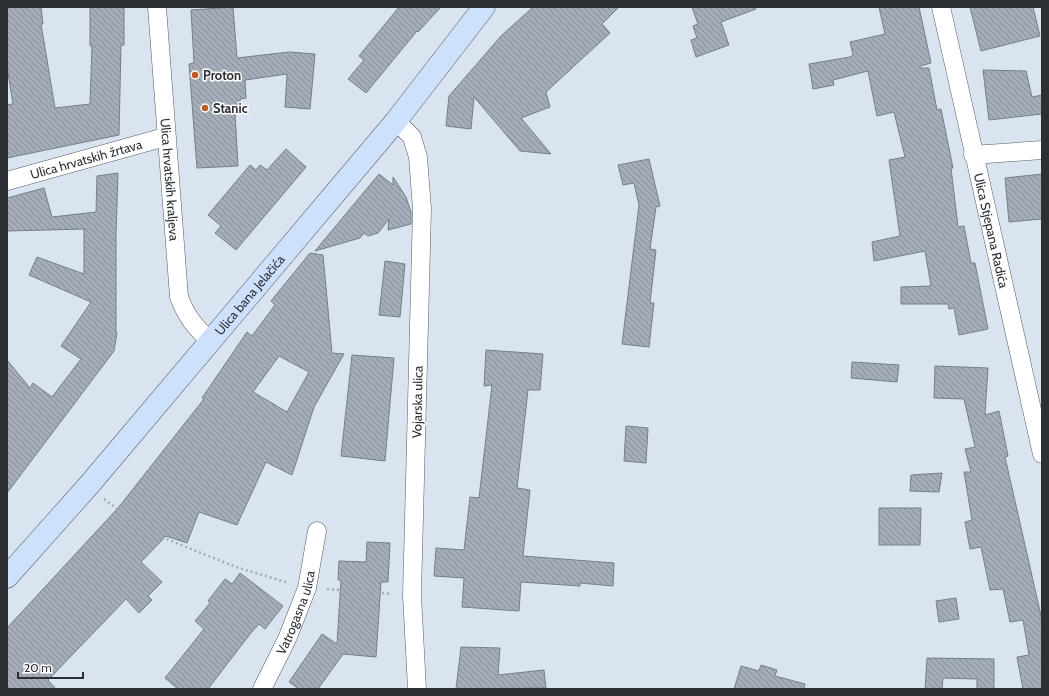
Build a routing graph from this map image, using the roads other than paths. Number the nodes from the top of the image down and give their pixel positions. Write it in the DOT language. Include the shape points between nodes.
graph roads {
  1 [pos="157,7"];
  2 [pos="484,7"];
  3 [pos="941,7"];
  4 [pos="396,121"];
  5 [pos="165,137"];
  6 [pos="1042,150"];
  7 [pos="973,155"];
  8 [pos="7,181"];
  9 [pos="210,341"];
  10 [pos="1042,454"];
  11 [pos="317,531"];
  12 [pos="7,577"];
  13 [pos="262,689"];
  14 [pos="417,689"];
  1 -- 5 [label="street, Ulica hrvatskih kraljeva"];
  2 -- 4 [label="main road, Ulica bana Jelačića"];
  3 -- 7 [label="street, Ulica Stjepana Radića"];
  4 -- 9 [label="main road, Ulica bana Jelačića"];
  4 -- 14 [label="street, Vojarska ulica" via="412,137 418,157 422,209 412,596"];
  5 -- 8 [label="street, Ulica hrvatskih žrtava"];
  5 -- 9 [label="street, Ulica hrvatskih kraljeva" via="179,297 185,314 195,328"];
  6 -- 7 [label="street"];
  7 -- 10 [label="street, Ulica Stjepana Radića"];
  9 -- 12 [label="main road, Ulica bana Jelačića" via="89,486"];
  11 -- 13 [label="street, Vatrogasna ulica" via="307,588 287,639"];
}
